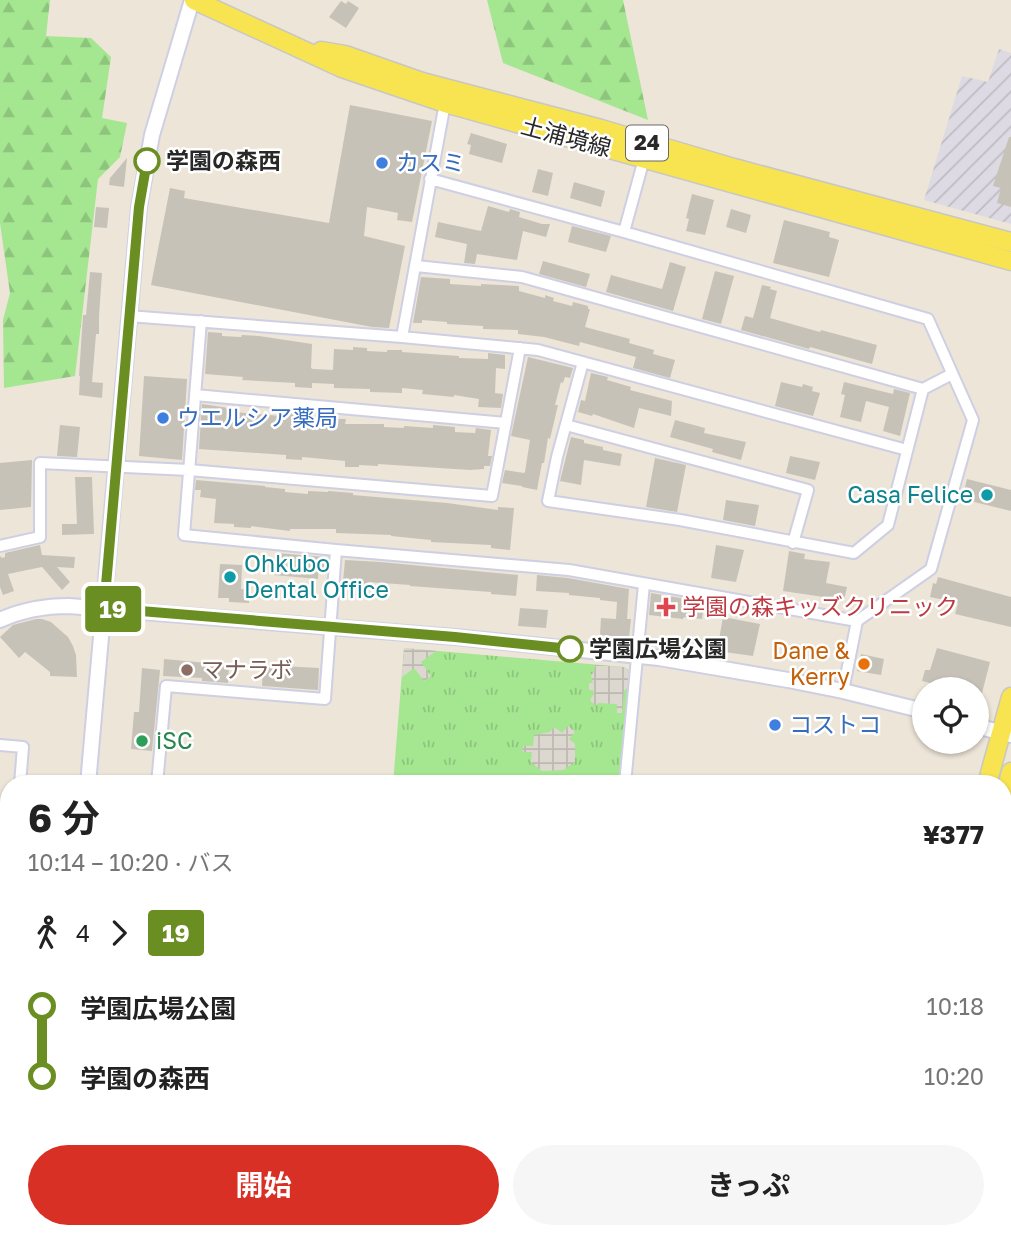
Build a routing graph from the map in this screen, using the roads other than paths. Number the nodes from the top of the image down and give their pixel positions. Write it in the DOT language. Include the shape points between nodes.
graph roads {
  1 [pos="193,0"];
  2 [pos="287,44"];
  3 [pos="445,103"];
  4 [pos="644,159"];
  5 [pos="430,179"];
  6 [pos="624,232"];
  7 [pos="1011,242"];
  8 [pos="1011,261"];
  9 [pos="416,266"];
  10 [pos="128,316"];
  11 [pos="201,321"];
  12 [pos="402,337"];
  13 [pos="520,348"];
  14 [pos="583,362"];
  15 [pos="952,374"];
  16 [pos="923,388"];
  17 [pos="195,396"];
  18 [pos="506,422"];
  19 [pos="566,425"];
  20 [pos="907,450"];
  21 [pos="116,467"];
  22 [pos="189,470"];
  23 [pos="793,543"];
  24 [pos="0,546"];
  25 [pos="336,550"];
  26 [pos="644,584"];
  27 [pos="104,608"];
  28 [pos="0,621"];
  29 [pos="857,621"];
  30 [pos="330,628"];
  31 [pos="637,656"];
  32 [pos="843,691"];
  33 [pos="1011,696"];
  34 [pos="912,708"];
  35 [pos="989,729"];
  36 [pos="1006,734"];
  37 [pos="0,745"];
  38 [pos="21,775"];
  39 [pos="89,775"];
  40 [pos="158,775"];
  41 [pos="626,775"];
  42 [pos="990,775"];
  43 [pos="0,1028"];
  44 [pos="0,1038"];
  1 -- 2 [label="main road, 土浦境線 / 24"];
  1 -- 10 [label="street" via="143,178"];
  2 -- 3 [label="main road, 土浦境線 / 24"];
  2 -- 7 [label="main road, 土浦境線 / 24" via="345,55 422,82"];
  3 -- 4 [label="main road, 土浦境線 / 24"];
  3 -- 5 [label="street"];
  4 -- 6 [label="street"];
  4 -- 8 [label="main road, 土浦境線 / 24"];
  5 -- 6 [label="street"];
  5 -- 9 [label="street"];
  6 -- 15 [label="street" via="928,319"];
  9 -- 12 [label="street"];
  9 -- 16 [label="street" via="522,277"];
  10 -- 11 [label="street"];
  10 -- 21 [label="street"];
  11 -- 12 [label="street"];
  11 -- 17 [label="street"];
  12 -- 13 [label="street"];
  13 -- 14 [label="street"];
  13 -- 18 [label="street"];
  14 -- 19 [label="street"];
  14 -- 20 [label="street"];
  15 -- 16 [label="street"];
  15 -- 29 [label="street" via="973,420 931,569"];
  16 -- 20 [label="street"];
  17 -- 18 [label="street"];
  17 -- 22 [label="street"];
  18 -- 22 [label="street" via="492,496"];
  19 -- 23 [label="street" via="808,490"];
  19 -- 23 [label="street" via="548,501 680,520"];
  20 -- 23 [label="street" via="888,525 854,553"];
  21 -- 22 [label="street"];
  21 -- 24 [label="street" via="40,463 40,537"];
  21 -- 27 [label="street"];
  22 -- 25 [label="street" via="184,535"];
  25 -- 26 [label="street" via="569,570"];
  25 -- 30 [label="street"];
  26 -- 29 [label="street"];
  26 -- 31 [label="street"];
  27 -- 28 [label="street" via="49,606"];
  27 -- 30 [label="street"];
  27 -- 39 [label="street"];
  29 -- 32 [label="street"];
  30 -- 31 [label="street"];
  30 -- 40 [label="street" via="325,699 166,686"];
  31 -- 32 [label="street"];
  31 -- 41 [label="street"];
  32 -- 34 [label="street"];
  33 -- 36 [label="main road"];
  35 -- 36 [label="street"];
  36 -- 42 [label="main road"];
  37 -- 38 [label="street" via="23,747"];
  43 -- 44 [label="street"];
}
